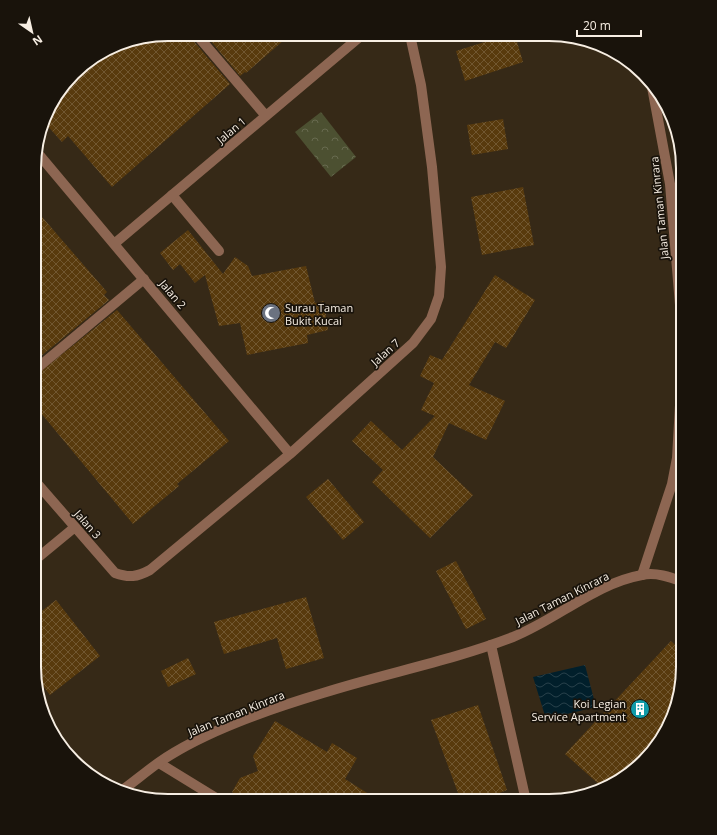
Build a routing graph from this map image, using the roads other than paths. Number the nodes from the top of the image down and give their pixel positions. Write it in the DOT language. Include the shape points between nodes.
graph roads {
  1 [pos="202,41"];
  2 [pos="355,41"];
  3 [pos="411,41"];
  4 [pos="654,96"];
  5 [pos="266,116"];
  6 [pos="42,157"];
  7 [pos="172,195"];
  8 [pos="114,244"];
  9 [pos="219,251"];
  10 [pos="676,257"];
  11 [pos="144,279"];
  12 [pos="41,365"];
  13 [pos="290,454"];
  14 [pos="676,463"];
  15 [pos="41,488"];
  16 [pos="75,527"];
  17 [pos="41,554"];
  18 [pos="642,575"];
  19 [pos="127,577"];
  20 [pos="676,579"];
  21 [pos="491,645"];
  22 [pos="159,763"];
  23 [pos="127,787"];
  24 [pos="210,794"];
  25 [pos="524,794"];
  1 -- 5 [label="street"];
  2 -- 5 [label="street, Jalan 1"];
  3 -- 13 [label="street, Jalan 7" via="421,85 432,168 441,267 439,296 431,319 414,343"];
  4 -- 10 [label="street, Jalan Taman Kinrara" via="670,184"];
  5 -- 7 [label="street, Jalan 1"];
  6 -- 8 [label="street, Jalan 2"];
  7 -- 8 [label="street, Jalan 1"];
  7 -- 9 [label="street"];
  8 -- 11 [label="street, Jalan 2"];
  11 -- 12 [label="street"];
  11 -- 13 [label="street, Jalan 2"];
  13 -- 19 [label="street, Jalan 7" via="150,570 139,576"];
  14 -- 18 [label="street, Jalan Taman Kinrara" via="672,484"];
  15 -- 16 [label="street, Jalan 3"];
  16 -- 17 [label="street"];
  16 -- 19 [label="street, Jalan 3" via="115,573"];
  18 -- 20 [label="street" via="665,575"];
  18 -- 21 [label="street, Jalan Taman Kinrara" via="609,586 515,636"];
  21 -- 22 [label="street, Jalan Taman Kinrara" via="392,675 324,692 264,712 188,746"];
  21 -- 25 [label="street"];
  22 -- 23 [label="street, Jalan Taman Kinrara"];
  22 -- 24 [label="street"];
}
